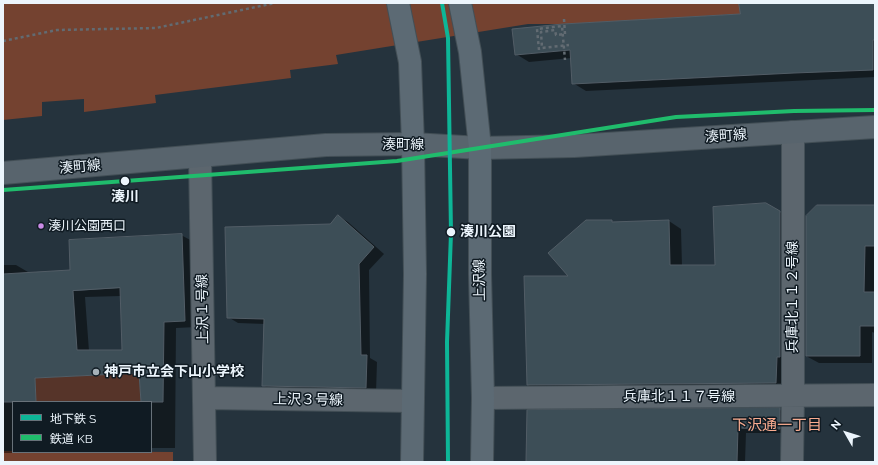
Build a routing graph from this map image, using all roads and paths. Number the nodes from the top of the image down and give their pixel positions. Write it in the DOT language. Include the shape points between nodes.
graph roads {
  1 [pos="275,3"];
  2 [pos="398,3"];
  3 [pos="460,3"];
  4 [pos="564,19"];
  5 [pos="3,41"];
  6 [pos="569,45"];
  7 [pos="564,46"];
  8 [pos="539,50"];
  9 [pos="565,60"];
  10 [pos="875,127"];
  11 [pos="792,132"];
  12 [pos="413,144"];
  13 [pos="480,148"];
  14 [pos="200,157"];
  15 [pos="3,173"];
  16 [pos="794,396"];
  17 [pos="875,396"];
  18 [pos="205,398"];
  19 [pos="483,398"];
  20 [pos="412,401"];
  21 [pos="205,462"];
  22 [pos="412,462"];
  23 [pos="482,462"];
  24 [pos="792,462"];
  1 -- 5 [label="path" via="156,28 57,30"];
  2 -- 12 [label="main road" via="410,62"];
  3 -- 13 [label="main road, 上沢線" via="470,52"];
  4 -- 7 [label="path" via="565,34 556,35 555,30 540,32 542,48"];
  6 -- 7 [label="path"];
  7 -- 8 [label="path" via="562,26 536,29"];
  7 -- 9 [label="path"];
  10 -- 11 [label="street, 湊町線"];
  11 -- 13 [label="street, 湊町線" via="574,146"];
  11 -- 16 [label="street, 兵庫北１１２号線"];
  12 -- 13 [label="street, 湊町線"];
  12 -- 14 [label="street, 湊町線" via="326,145"];
  12 -- 20 [label="main road" via="415,274"];
  13 -- 19 [label="main road, 上沢線"];
  14 -- 15 [label="street, 湊町線"];
  14 -- 18 [label="street, 上沢１号線"];
  16 -- 17 [label="street, 兵庫北１１７号線"];
  16 -- 19 [label="street, 兵庫北１１７号線"];
  16 -- 24 [label="street, 兵庫北１１２号線"];
  18 -- 20 [label="street, 上沢３号線"];
  18 -- 21 [label="street, 上沢１号線"];
  19 -- 23 [label="main road, 上沢線"];
  20 -- 22 [label="main road"];
}
